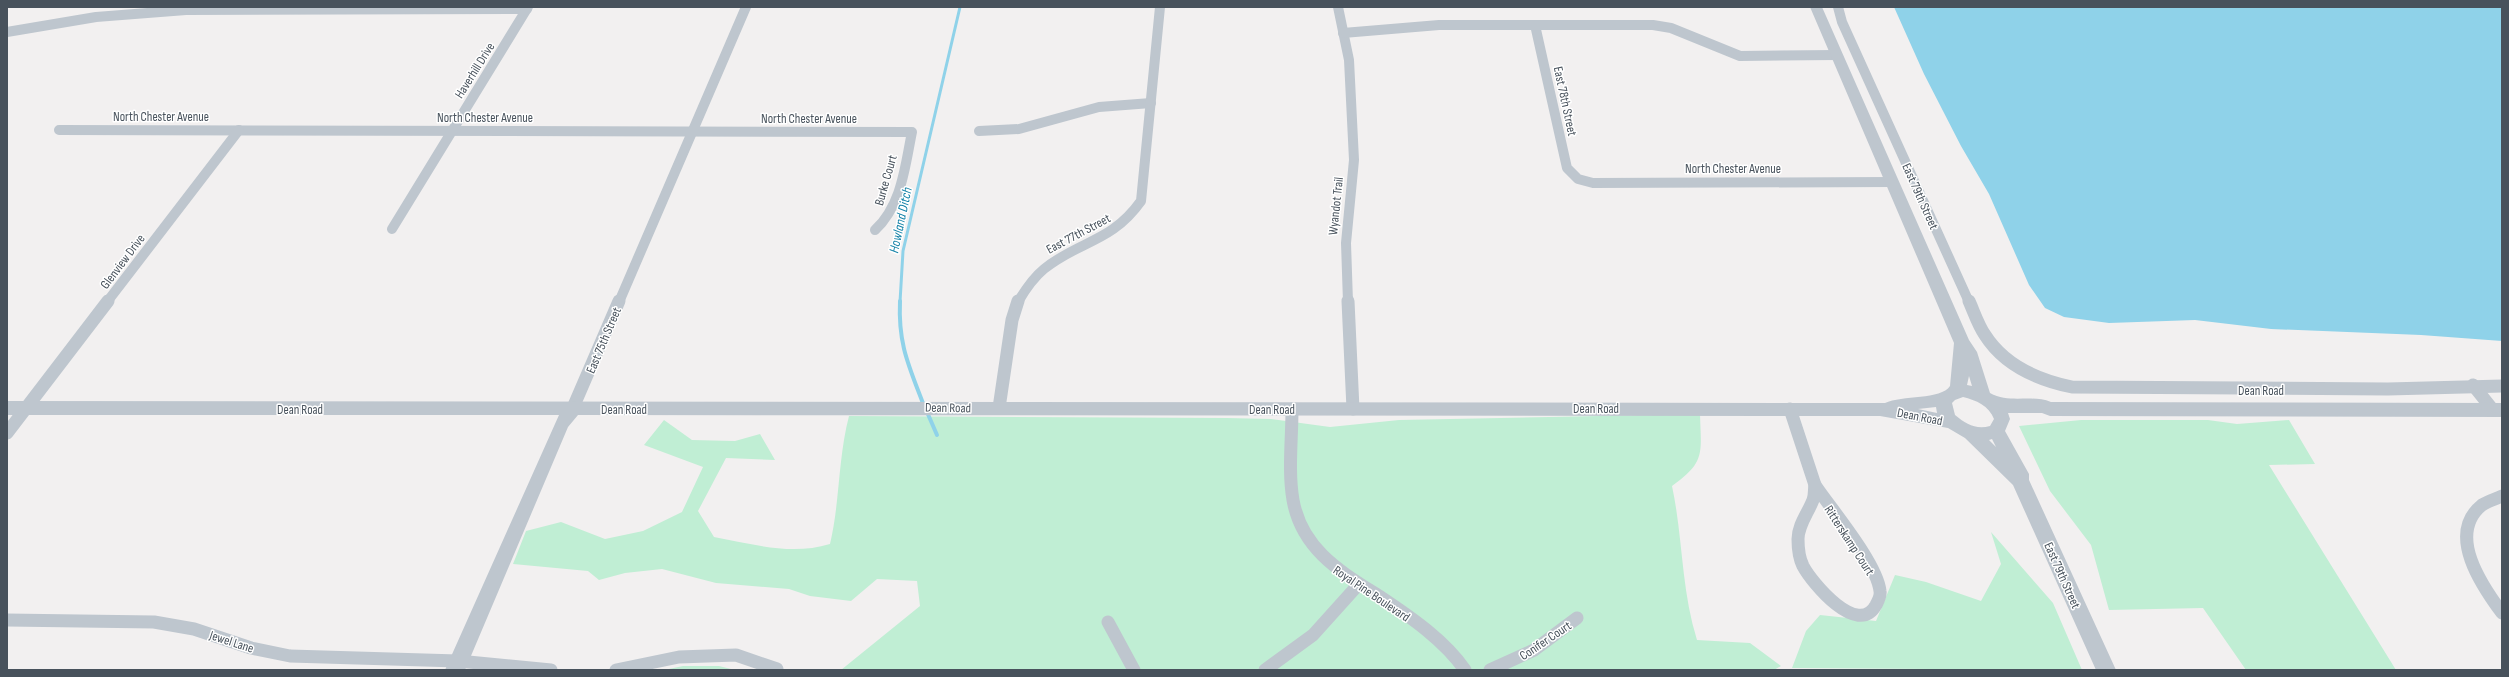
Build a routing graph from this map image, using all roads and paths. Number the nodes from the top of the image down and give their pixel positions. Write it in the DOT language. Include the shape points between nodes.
graph roads {
  1 [pos="746,7"];
  2 [pos="1160,7"];
  3 [pos="1338,7"];
  4 [pos="1816,7"];
  5 [pos="1838,7"];
  6 [pos="528,8"];
  7 [pos="1535,25"];
  8 [pos="7,32"];
  9 [pos="1343,33"];
  10 [pos="1836,55"];
  11 [pos="1151,103"];
  12 [pos="59,130"];
  13 [pos="240,130"];
  14 [pos="452,130"];
  15 [pos="979,131"];
  16 [pos="692,132"];
  17 [pos="912,132"];
  18 [pos="1576,178"];
  19 [pos="1892,182"];
  20 [pos="392,229"];
  21 [pos="875,230"];
  22 [pos="1962,343"];
  23 [pos="2024,370"];
  24 [pos="2473,386"];
  25 [pos="2502,386"];
  26 [pos="1950,396"];
  27 [pos="1986,398"];
  28 [pos="7,408"];
  29 [pos="28,408"];
  30 [pos="999,408"];
  31 [pos="1292,409"];
  32 [pos="1353,409"];
  33 [pos="1790,409"];
  34 [pos="1889,409"];
  35 [pos="2050,409"];
  36 [pos="572,410"];
  37 [pos="2497,410"];
  38 [pos="1951,422"];
  39 [pos="1998,427"];
  40 [pos="7,433"];
  41 [pos="1970,433"];
  42 [pos="2020,480"];
  43 [pos="1815,485"];
  44 [pos="2502,496"];
  45 [pos="1358,585"];
  46 [pos="2502,613"];
  47 [pos="1577,618"];
  48 [pos="7,620"];
  49 [pos="1108,622"];
  50 [pos="456,666"];
  51 [pos="777,669"];
  52 [pos="551,670"];
  53 [pos="616,670"];
  54 [pos="1134,670"];
  55 [pos="1265,670"];
  56 [pos="1465,670"];
  57 [pos="1490,670"];
  58 [pos="2106,670"];
  1 -- 16 [label="street, East 75th Street"];
  2 -- 11 [label="street, East 77th Street"];
  3 -- 9 [label="street, Wyandot Trail"];
  4 -- 10 [label="street, East 79th Street"];
  5 -- 23 [label="street, East 79th Street" via="1840,18 1984,334 1996,349"];
  6 -- 8 [label="street" via="179,10 96,17"];
  6 -- 14 [label="street, Haverhill Drive"];
  7 -- 9 [label="street" via="1433,25"];
  7 -- 10 [label="street" via="1656,25 1671,28 1740,56"];
  7 -- 18 [label="street, East 78th Street" via="1567,168"];
  9 -- 32 [label="street, Wyandot Trail" via="1350,71 1354,148 1346,242"];
  10 -- 19 [label="street, East 79th Street"];
  11 -- 15 [label="street" via="1104,106 1032,127"];
  11 -- 30 [label="street, East 77th Street" via="1143,191 1138,208 1121,226 1052,262 1028,283 1013,313"];
  12 -- 13 [label="street, North Chester Avenue"];
  13 -- 14 [label="street, North Chester Avenue"];
  13 -- 29 [label="street, Glenview Drive"];
  14 -- 16 [label="street, North Chester Avenue"];
  14 -- 20 [label="street, Haverhill Drive"];
  16 -- 17 [label="street, North Chester Avenue"];
  16 -- 36 [label="street, East 75th Street"];
  17 -- 21 [label="street, Burke Court" via="894,207 887,220"];
  18 -- 19 [label="street, North Chester Avenue" via="1593,183"];
  19 -- 22 [label="street, East 79th Street"];
  22 -- 26 [label="street" via="1959,352 1960,380"];
  22 -- 27 [label="street, East 79th Street" via="1969,352"];
  23 -- 24 [label="street, Dean Road" via="2054,383 2087,389 2365,389"];
  24 -- 25 [label="street, Dean Road"];
  24 -- 37 [label="street"];
  26 -- 27 [label="street" via="1970,392"];
  26 -- 34 [label="street, Dean Road" via="1897,405"];
  26 -- 38 [label="street" via="1943,408"];
  27 -- 35 [label="street, Dean Road" via="2006,406 2042,406"];
  27 -- 39 [label="street" via="2000,415"];
  28 -- 29 [label="street, Dean Road"];
  29 -- 36 [label="street, Dean Road"];
  29 -- 40 [label="street, Glenview Drive"];
  30 -- 31 [label="street, Dean Road"];
  30 -- 36 [label="street, Dean Road"];
  31 -- 32 [label="street, Dean Road"];
  31 -- 45 [label="street, Royal Pine Boulevard" via="1293,494 1303,532 1318,554 1334,569"];
  32 -- 33 [label="street, Dean Road"];
  33 -- 34 [label="street, Dean Road"];
  33 -- 43 [label="street, Ritterskamp Court"];
  34 -- 38 [label="street, Dean Road" via="1901,414"];
  35 -- 37 [label="street, Dean Road"];
  35 -- 39 [label="street, Dean Road" via="2047,415 2018,418"];
  36 -- 50 [label="street, East 75th Street" via="561,424"];
  38 -- 41 [label="street"];
  39 -- 41 [label="street" via="1982,435"];
  39 -- 42 [label="street, East 79th Street" via="2020,474"];
  41 -- 42 [label="street, East 79th Street"];
  42 -- 58 [label="street, East 79th Street"];
  43 -- 43 [label="street, Ritterskamp Court" via="1813,499 1798,531 1798,545 1805,570 1821,592 1837,606 1855,614 1867,613 1872,610 1879,598 1877,582 1868,564"];
  44 -- 46 [label="street" via="2484,505 2477,512 2469,524 2466,538 2474,573"];
  45 -- 55 [label="street" via="1322,627"];
  45 -- 56 [label="street, Royal Pine Boulevard" via="1423,628"];
  47 -- 57 [label="street, Conifer Court" via="1534,650"];
  48 -- 50 [label="street, Jewel Lane" via="154,622 194,629 252,648 290,656"];
  49 -- 54 [label="street"];
  50 -- 52 [label="street, Jewel Lane"];
  51 -- 53 [label="street" via="736,655 678,657"];
}
